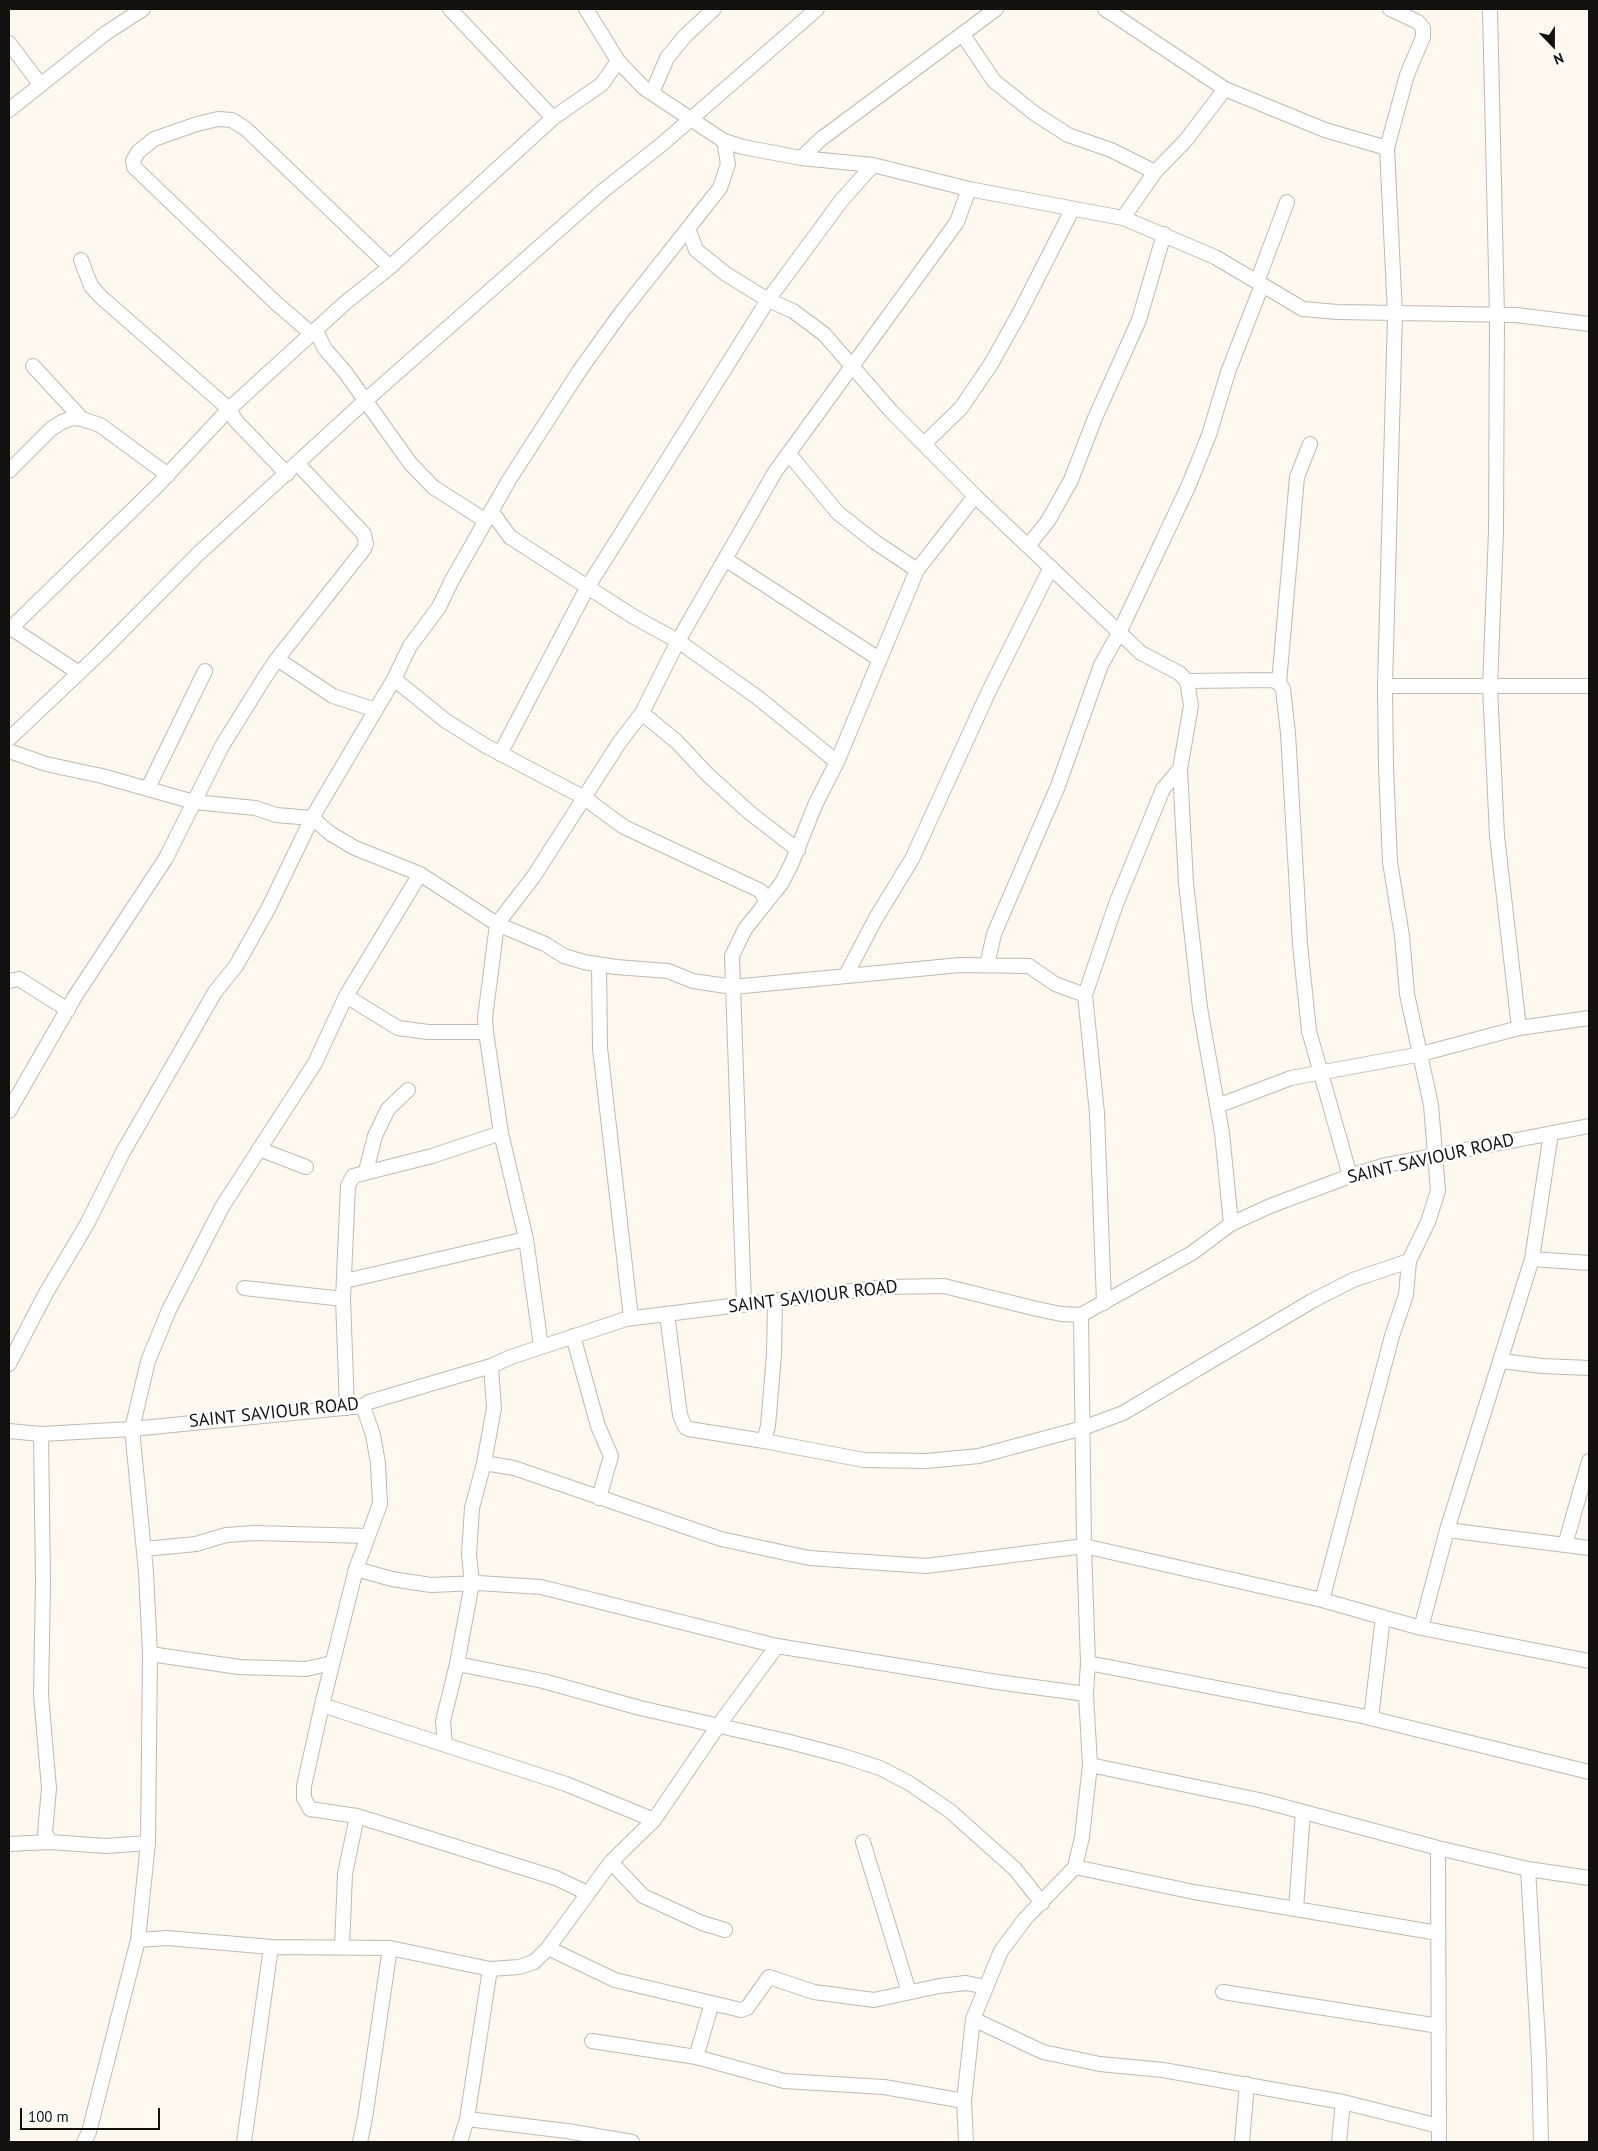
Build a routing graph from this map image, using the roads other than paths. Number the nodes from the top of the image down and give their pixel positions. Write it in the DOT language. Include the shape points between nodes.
graph roads {
  1 [pos="143,9"];
  2 [pos="450,9"];
  3 [pos="586,9"];
  4 [pos="714,9"];
  5 [pos="817,9"];
  6 [pos="996,9"];
  7 [pos="1105,9"];
  8 [pos="1390,9"];
  9 [pos="1490,9"];
  10 [pos="963,35"];
  11 [pos="9,43"];
  12 [pos="618,61"];
  13 [pos="40,84"];
  14 [pos="1225,90"];
  15 [pos="652,93"];
  16 [pos="9,110"];
  17 [pos="554,118"];
  18 [pos="689,118"];
  19 [pos="820,139"];
  20 [pos="724,141"];
  21 [pos="743,147"];
  22 [pos="1387,148"];
  23 [pos="801,158"];
  24 [pos="832,160"];
  25 [pos="728,164"];
  26 [pos="873,165"];
  27 [pos="1154,172"];
  28 [pos="969,189"];
  29 [pos="1287,202"];
  30 [pos="1072,210"];
  31 [pos="1123,218"];
  32 [pos="688,228"];
  33 [pos="1164,234"];
  34 [pos="81,260"];
  35 [pos="390,267"];
  36 [pos="1259,284"];
  37 [pos="768,300"];
  38 [pos="1395,314"];
  39 [pos="1497,315"];
  40 [pos="1589,324"];
  41 [pos="314,333"];
  42 [pos="853,365"];
  43 [pos="33,366"];
  44 [pos="366,400"];
  45 [pos="229,409"];
  46 [pos="82,419"];
  47 [pos="925,444"];
  48 [pos="1310,444"];
  49 [pos="789,454"];
  50 [pos="298,464"];
  51 [pos="9,471"];
  52 [pos="287,474"];
  53 [pos="168,475"];
  54 [pos="975,496"];
  55 [pos="489,516"];
  56 [pos="1028,546"];
  57 [pos="725,559"];
  58 [pos="1051,567"];
  59 [pos="917,570"];
  60 [pos="587,588"];
  61 [pos="10,629"];
  62 [pos="1119,633"];
  63 [pos="678,640"];
  64 [pos="277,659"];
  65 [pos="879,659"];
  66 [pos="205,672"];
  67 [pos="79,673"];
  68 [pos="394,679"];
  69 [pos="1187,681"];
  70 [pos="1279,683"];
  71 [pos="1385,686"];
  72 [pos="1589,686"];
  73 [pos="1490,687"];
  74 [pos="376,710"];
  75 [pos="642,713"];
  76 [pos="9,738"];
  77 [pos="9,751"];
  78 [pos="500,754"];
  79 [pos="837,762"];
  80 [pos="1180,769"];
  81 [pos="148,788"];
  82 [pos="583,797"];
  83 [pos="194,802"];
  84 [pos="312,818"];
  85 [pos="798,850"];
  86 [pos="420,874"];
  87 [pos="766,902"];
  88 [pos="497,924"];
  89 [pos="599,965"];
  90 [pos="987,966"];
  91 [pos="846,975"];
  92 [pos="9,981"];
  93 [pos="733,986"];
  94 [pos="1085,995"];
  95 [pos="346,996"];
  96 [pos="68,1010"];
  97 [pos="1589,1018"];
  98 [pos="1519,1028"];
  99 [pos="486,1032"];
  100 [pos="1421,1054"];
  101 [pos="1320,1072"];
  102 [pos="408,1090"];
  103 [pos="1217,1106"];
  104 [pos="9,1111"];
  105 [pos="1589,1126"];
  106 [pos="501,1133"];
  107 [pos="1551,1133"];
  108 [pos="260,1149"];
  109 [pos="1435,1155"];
  110 [pos="306,1167"];
  111 [pos="366,1171"];
  112 [pos="1350,1176"];
  113 [pos="1230,1224"];
  114 [pos="526,1239"];
  115 [pos="1532,1259"];
  116 [pos="1409,1261"];
  117 [pos="1589,1263"];
  118 [pos="345,1282"];
  119 [pos="244,1288"];
  120 [pos="343,1299"];
  121 [pos="775,1301"];
  122 [pos="1104,1303"];
  123 [pos="744,1305"];
  124 [pos="667,1314"];
  125 [pos="1082,1315"];
  126 [pos="631,1318"];
  127 [pos="573,1336"];
  128 [pos="542,1346"];
  129 [pos="1501,1360"];
  130 [pos="9,1364"];
  131 [pos="491,1366"];
  132 [pos="1589,1368"];
  133 [pos="363,1406"];
  134 [pos="346,1408"];
  135 [pos="1083,1428"];
  136 [pos="132,1429"];
  137 [pos="9,1431"];
  138 [pos="41,1434"];
  139 [pos="764,1441"];
  140 [pos="1589,1461"];
  141 [pos="484,1464"];
  142 [pos="600,1498"];
  143 [pos="1447,1530"];
  144 [pos="368,1536"];
  145 [pos="1084,1546"];
  146 [pos="1565,1546"];
  147 [pos="1589,1548"];
  148 [pos="144,1549"];
  149 [pos="356,1570"];
  150 [pos="472,1583"];
  151 [pos="1322,1600"];
  152 [pos="1383,1617"];
  153 [pos="1421,1628"];
  154 [pos="776,1646"];
  155 [pos="150,1654"];
  156 [pos="1589,1661"];
  157 [pos="332,1663"];
  158 [pos="1088,1663"];
  159 [pos="457,1664"];
  160 [pos="1086,1694"];
  161 [pos="322,1705"];
  162 [pos="1371,1718"];
  163 [pos="718,1726"];
  164 [pos="445,1744"];
  165 [pos="1090,1765"];
  166 [pos="1589,1772"];
  167 [pos="1303,1812"];
  168 [pos="357,1816"];
  169 [pos="654,1820"];
  170 [pos="50,1842"];
  171 [pos="863,1842"];
  172 [pos="148,1843"];
  173 [pos="9,1844"];
  174 [pos="1438,1848"];
  175 [pos="611,1862"];
  176 [pos="1075,1867"];
  177 [pos="1528,1868"];
  178 [pos="1589,1878"];
  179 [pos="587,1893"];
  180 [pos="1042,1902"];
  181 [pos="1296,1909"];
  182 [pos="725,1930"];
  183 [pos="1438,1933"];
  184 [pos="138,1940"];
  185 [pos="271,1946"];
  186 [pos="342,1947"];
  187 [pos="390,1948"];
  188 [pos="548,1948"];
  189 [pos="490,1969"];
  190 [pos="986,1987"];
  191 [pos="909,1992"];
  192 [pos="1223,1992"];
  193 [pos="712,2003"];
  194 [pos="973,2019"];
  195 [pos="1439,2026"];
  196 [pos="592,2042"];
  197 [pos="696,2056"];
  198 [pos="1247,2084"];
  199 [pos="964,2101"];
  200 [pos="1343,2102"];
  201 [pos="467,2119"];
  202 [pos="1439,2126"];
  203 [pos="565,2137"];
  204 [pos="84,2142"];
  205 [pos="244,2142"];
  206 [pos="360,2142"];
  207 [pos="460,2142"];
  208 [pos="632,2142"];
  209 [pos="966,2142"];
  210 [pos="1242,2142"];
  211 [pos="1339,2142"];
  212 [pos="1439,2142"];
  213 [pos="1541,2142"];
  1 -- 13 [label="street"];
  2 -- 17 [label="street"];
  3 -- 12 [label="street"];
  4 -- 15 [label="street" via="684,36 667,58"];
  5 -- 18 [label="street"];
  6 -- 10 [label="street"];
  7 -- 14 [label="street"];
  8 -- 22 [label="street" via="1424,28"];
  9 -- 39 [label="street"];
  10 -- 19 [label="street"];
  10 -- 27 [label="street" via="994,81 1034,113 1068,135 1111,150"];
  11 -- 13 [label="street"];
  12 -- 15 [label="street"];
  12 -- 17 [label="street" via="602,84"];
  13 -- 16 [label="street"];
  14 -- 22 [label="street" via="1326,130"];
  14 -- 27 [label="street" via="1186,140"];
  15 -- 18 [label="street"];
  17 -- 35 [label="street"];
  18 -- 20 [label="street"];
  18 -- 44 [label="street"];
  19 -- 23 [label="street"];
  19 -- 24 [label="street"];
  20 -- 21 [label="street"];
  20 -- 25 [label="street"];
  21 -- 23 [label="street"];
  21 -- 25 [label="street"];
  22 -- 38 [label="street"];
  23 -- 24 [label="street"];
  24 -- 26 [label="street"];
  25 -- 32 [label="street" via="720,188"];
  26 -- 28 [label="street"];
  26 -- 37 [label="street" via="841,201"];
  27 -- 31 [label="street"];
  28 -- 30 [label="street"];
  28 -- 42 [label="street" via="956,222"];
  29 -- 36 [label="street"];
  30 -- 31 [label="street"];
  30 -- 47 [label="street" via="991,364 961,408"];
  31 -- 33 [label="street"];
  32 -- 37 [label="street" via="696,250 726,274"];
  32 -- 55 [label="street" via="580,370"];
  33 -- 36 [label="street" via="1215,257"];
  33 -- 56 [label="street" via="1139,320 1071,480 1048,521"];
  34 -- 45 [label="street" via="91,286 101,297"];
  35 -- 41 [label="street"];
  35 -- 41 [label="street" via="246,129 232,120 218,119 196,124 154,139 138,152 133,161 134,167 276,303"];
  36 -- 38 [label="street" via="1303,309"];
  36 -- 62 [label="street" via="1188,488"];
  37 -- 42 [label="street" via="808,321"];
  37 -- 60 [label="street"];
  38 -- 39 [label="street"];
  38 -- 71 [label="street"];
  39 -- 40 [label="street"];
  39 -- 73 [label="street" via="1496,531"];
  41 -- 44 [label="street"];
  41 -- 45 [label="street"];
  42 -- 47 [label="street" via="891,411"];
  42 -- 49 [label="street"];
  43 -- 46 [label="street"];
  44 -- 50 [label="street"];
  44 -- 55 [label="street" via="410,463 433,487"];
  45 -- 52 [label="street" via="236,421"];
  45 -- 53 [label="street"];
  46 -- 51 [label="street" via="72,418 56,426"];
  46 -- 53 [label="street" via="100,425"];
  47 -- 54 [label="street"];
  48 -- 70 [label="street" via="1297,477"];
  49 -- 57 [label="street" via="775,472"];
  49 -- 59 [label="street" via="838,513"];
  50 -- 52 [label="street"];
  50 -- 64 [label="street" via="364,534 366,544"];
  52 -- 67 [label="street" via="197,555"];
  53 -- 61 [label="street"];
  54 -- 56 [label="street"];
  54 -- 59 [label="street"];
  55 -- 60 [label="street" via="510,537"];
  55 -- 68 [label="street" via="439,607 410,646"];
  56 -- 58 [label="street"];
  57 -- 63 [label="street"];
  57 -- 65 [label="street"];
  58 -- 62 [label="street"];
  58 -- 91 [label="street" via="989,691 912,859"];
  59 -- 65 [label="street"];
  60 -- 63 [label="street"];
  60 -- 78 [label="street"];
  61 -- 67 [label="street" via="36,642"];
  62 -- 69 [label="street" via="1141,653 1179,673"];
  62 -- 90 [label="street" via="1100,666 1058,786 1023,872 1006,903 994,934"];
  63 -- 75 [label="street"];
  63 -- 79 [label="street" via="758,696"];
  64 -- 74 [label="street" via="333,696"];
  64 -- 83 [label="street" via="222,746"];
  65 -- 79 [label="street"];
  66 -- 81 [label="street"];
  67 -- 76 [label="street"];
  68 -- 74 [label="street"];
  68 -- 78 [label="street" via="446,721"];
  69 -- 70 [label="street" via="1273,680"];
  69 -- 80 [label="street" via="1191,706"];
  70 -- 101 [label="street" via="1283,689 1288,733 1304,991 1309,1031"];
  71 -- 73 [label="street"];
  71 -- 100 [label="street" via="1390,862 1407,994"];
  72 -- 73 [label="street"];
  73 -- 98 [label="street" via="1496,836"];
  74 -- 84 [label="street"];
  75 -- 82 [label="street"];
  75 -- 85 [label="street" via="677,742 750,813"];
  77 -- 81 [label="street" via="46,764"];
  78 -- 82 [label="street"];
  79 -- 85 [label="street" via="816,803"];
  80 -- 94 [label="street" via="1163,789 1116,904"];
  80 -- 103 [label="street" via="1188,902 1200,1008"];
  81 -- 83 [label="street"];
  82 -- 87 [label="street" via="624,828 761,892"];
  82 -- 88 [label="street" via="534,876"];
  83 -- 84 [label="street"];
  83 -- 96 [label="street" via="166,858"];
  84 -- 86 [label="street" via="331,834 356,848"];
  84 -- 130 [label="street" via="268,909 236,966 215,992 123,1152"];
  85 -- 87 [label="street" via="781,884"];
  86 -- 88 [label="street"];
  86 -- 95 [label="street"];
  87 -- 93 [label="street" via="745,929 732,956"];
  88 -- 89 [label="street" via="545,944 564,956"];
  88 -- 99 [label="street"];
  89 -- 93 [label="street" via="668,971 693,981"];
  89 -- 126 [label="street" via="600,1048"];
  90 -- 91 [label="street" via="960,965"];
  90 -- 94 [label="street" via="1029,966 1054,984"];
  91 -- 93 [label="street"];
  92 -- 96 [label="street" via="20,979"];
  93 -- 123 [label="street"];
  94 -- 122 [label="street" via="1099,1139"];
  95 -- 99 [label="street" via="398,1028 428,1032"];
  95 -- 108 [label="street" via="314,1063"];
  96 -- 104 [label="street"];
  97 -- 98 [label="street"];
  98 -- 100 [label="street"];
  99 -- 106 [label="street"];
  100 -- 101 [label="street"];
  100 -- 109 [label="street" via="1431,1105"];
  101 -- 103 [label="street" via="1261,1088"];
  101 -- 112 [label="street"];
  102 -- 111 [label="street" via="388,1109 375,1136"];
  103 -- 113 [label="street"];
  105 -- 107 [label="street, SAINT SAVIOUR ROAD"];
  106 -- 111 [label="street" via="432,1156"];
  106 -- 114 [label="street"];
  107 -- 109 [label="street, SAINT SAVIOUR ROAD"];
  107 -- 115 [label="street"];
  108 -- 110 [label="street"];
  108 -- 136 [label="street" via="222,1207 169,1310 148,1361"];
  109 -- 112 [label="street, SAINT SAVIOUR ROAD"];
  109 -- 116 [label="street" via="1438,1191 1428,1222"];
  111 -- 118 [label="street" via="353,1176 348,1186"];
  112 -- 113 [label="street, SAINT SAVIOUR ROAD"];
  113 -- 122 [label="street, SAINT SAVIOUR ROAD" via="1192,1253"];
  114 -- 118 [label="street"];
  114 -- 128 [label="street"];
  115 -- 117 [label="street"];
  115 -- 129 [label="street"];
  116 -- 135 [label="street" via="1353,1280 1312,1301 1122,1413"];
  116 -- 151 [label="street" via="1406,1295 1392,1336"];
  118 -- 120 [label="street"];
  119 -- 120 [label="street"];
  120 -- 134 [label="street"];
  121 -- 123 [label="street, SAINT SAVIOUR ROAD"];
  121 -- 125 [label="street, SAINT SAVIOUR ROAD" via="884,1287 944,1286 1037,1310"];
  121 -- 139 [label="street" via="774,1355"];
  122 -- 125 [label="street, SAINT SAVIOUR ROAD"];
  123 -- 124 [label="street, SAINT SAVIOUR ROAD"];
  124 -- 126 [label="street, SAINT SAVIOUR ROAD"];
  124 -- 139 [label="street" via="680,1415 685,1427"];
  125 -- 135 [label="street"];
  126 -- 127 [label="street, SAINT SAVIOUR ROAD"];
  127 -- 128 [label="street, SAINT SAVIOUR ROAD"];
  127 -- 142 [label="street" via="598,1426 611,1456"];
  128 -- 131 [label="street, SAINT SAVIOUR ROAD"];
  129 -- 132 [label="street"];
  129 -- 143 [label="street"];
  131 -- 133 [label="street, SAINT SAVIOUR ROAD"];
  131 -- 141 [label="street" via="494,1408"];
  133 -- 134 [label="street, SAINT SAVIOUR ROAD"];
  133 -- 144 [label="street" via="373,1435 380,1504"];
  134 -- 136 [label="street, SAINT SAVIOUR ROAD"];
  135 -- 139 [label="street" via="978,1456 926,1462 864,1460"];
  135 -- 145 [label="street"];
  136 -- 138 [label="street, SAINT SAVIOUR ROAD"];
  136 -- 148 [label="street"];
  137 -- 138 [label="street, SAINT SAVIOUR ROAD"];
  138 -- 170 [label="street" via="41,1695 49,1788 45,1833"];
  140 -- 146 [label="street"];
  141 -- 142 [label="street" via="514,1468"];
  141 -- 150 [label="street" via="472,1508 469,1554"];
  142 -- 145 [label="street" via="721,1539 809,1558 926,1566"];
  143 -- 146 [label="street"];
  143 -- 153 [label="street"];
  144 -- 148 [label="street" via="254,1533 226,1535 196,1544"];
  144 -- 149 [label="street"];
  145 -- 151 [label="street"];
  145 -- 158 [label="street"];
  146 -- 147 [label="street"];
  148 -- 155 [label="street"];
  149 -- 150 [label="street" via="430,1585"];
  149 -- 157 [label="street"];
  150 -- 154 [label="street" via="541,1586"];
  150 -- 159 [label="street"];
  151 -- 152 [label="street"];
  152 -- 153 [label="street"];
  152 -- 162 [label="street"];
  153 -- 156 [label="street"];
  154 -- 160 [label="street"];
  154 -- 163 [label="street"];
  155 -- 157 [label="street" via="240,1667 306,1669"];
  155 -- 172 [label="street"];
  157 -- 161 [label="street"];
  158 -- 160 [label="street"];
  158 -- 162 [label="street"];
  159 -- 163 [label="street" via="543,1681"];
  159 -- 164 [label="street" via="443,1721"];
  160 -- 165 [label="street"];
  161 -- 164 [label="street"];
  161 -- 168 [label="street" via="304,1798 314,1811"];
  162 -- 166 [label="street"];
  163 -- 169 [label="street"];
  163 -- 180 [label="street" via="843,1756 880,1768 909,1783 950,1810 1015,1868"];
  164 -- 169 [label="street" via="566,1784"];
  165 -- 167 [label="street"];
  165 -- 176 [label="street" via="1082,1838"];
  167 -- 174 [label="street"];
  167 -- 181 [label="street"];
  168 -- 179 [label="street" via="556,1878"];
  168 -- 186 [label="street" via="345,1874"];
  169 -- 175 [label="street"];
  170 -- 172 [label="street" via="106,1846"];
  170 -- 173 [label="street"];
  171 -- 191 [label="street"];
  172 -- 184 [label="street"];
  174 -- 177 [label="street"];
  174 -- 183 [label="street"];
  175 -- 179 [label="street"];
  175 -- 182 [label="street" via="643,1896"];
  176 -- 180 [label="street"];
  176 -- 181 [label="street"];
  177 -- 178 [label="street"];
  177 -- 213 [label="street"];
  179 -- 188 [label="street"];
  180 -- 190 [label="street" via="1001,1951"];
  181 -- 183 [label="street"];
  183 -- 195 [label="street"];
  184 -- 185 [label="street" via="168,1938"];
  184 -- 204 [label="street"];
  185 -- 186 [label="street"];
  185 -- 205 [label="street"];
  186 -- 187 [label="street"];
  187 -- 189 [label="street"];
  187 -- 206 [label="street"];
  188 -- 189 [label="street" via="534,1962 519,1967"];
  188 -- 193 [label="street" via="615,1980"];
  189 -- 201 [label="street"];
  190 -- 191 [label="street" via="966,1984"];
  190 -- 194 [label="street"];
  191 -- 193 [label="street" via="874,2000 847,1997 814,1992 769,1976 747,2008 741,2010"];
  192 -- 195 [label="street"];
  193 -- 197 [label="street"];
  194 -- 198 [label="street" via="1043,2052 1100,2064 1164,2070"];
  194 -- 199 [label="street"];
  195 -- 202 [label="street"];
  196 -- 197 [label="street"];
  197 -- 199 [label="street" via="784,2081 884,2087"];
  198 -- 200 [label="street"];
  198 -- 210 [label="street"];
  199 -- 209 [label="street"];
  200 -- 202 [label="street"];
  200 -- 211 [label="street"];
  201 -- 203 [label="street"];
  201 -- 207 [label="street"];
  202 -- 212 [label="street"];
  203 -- 208 [label="street"];
}
